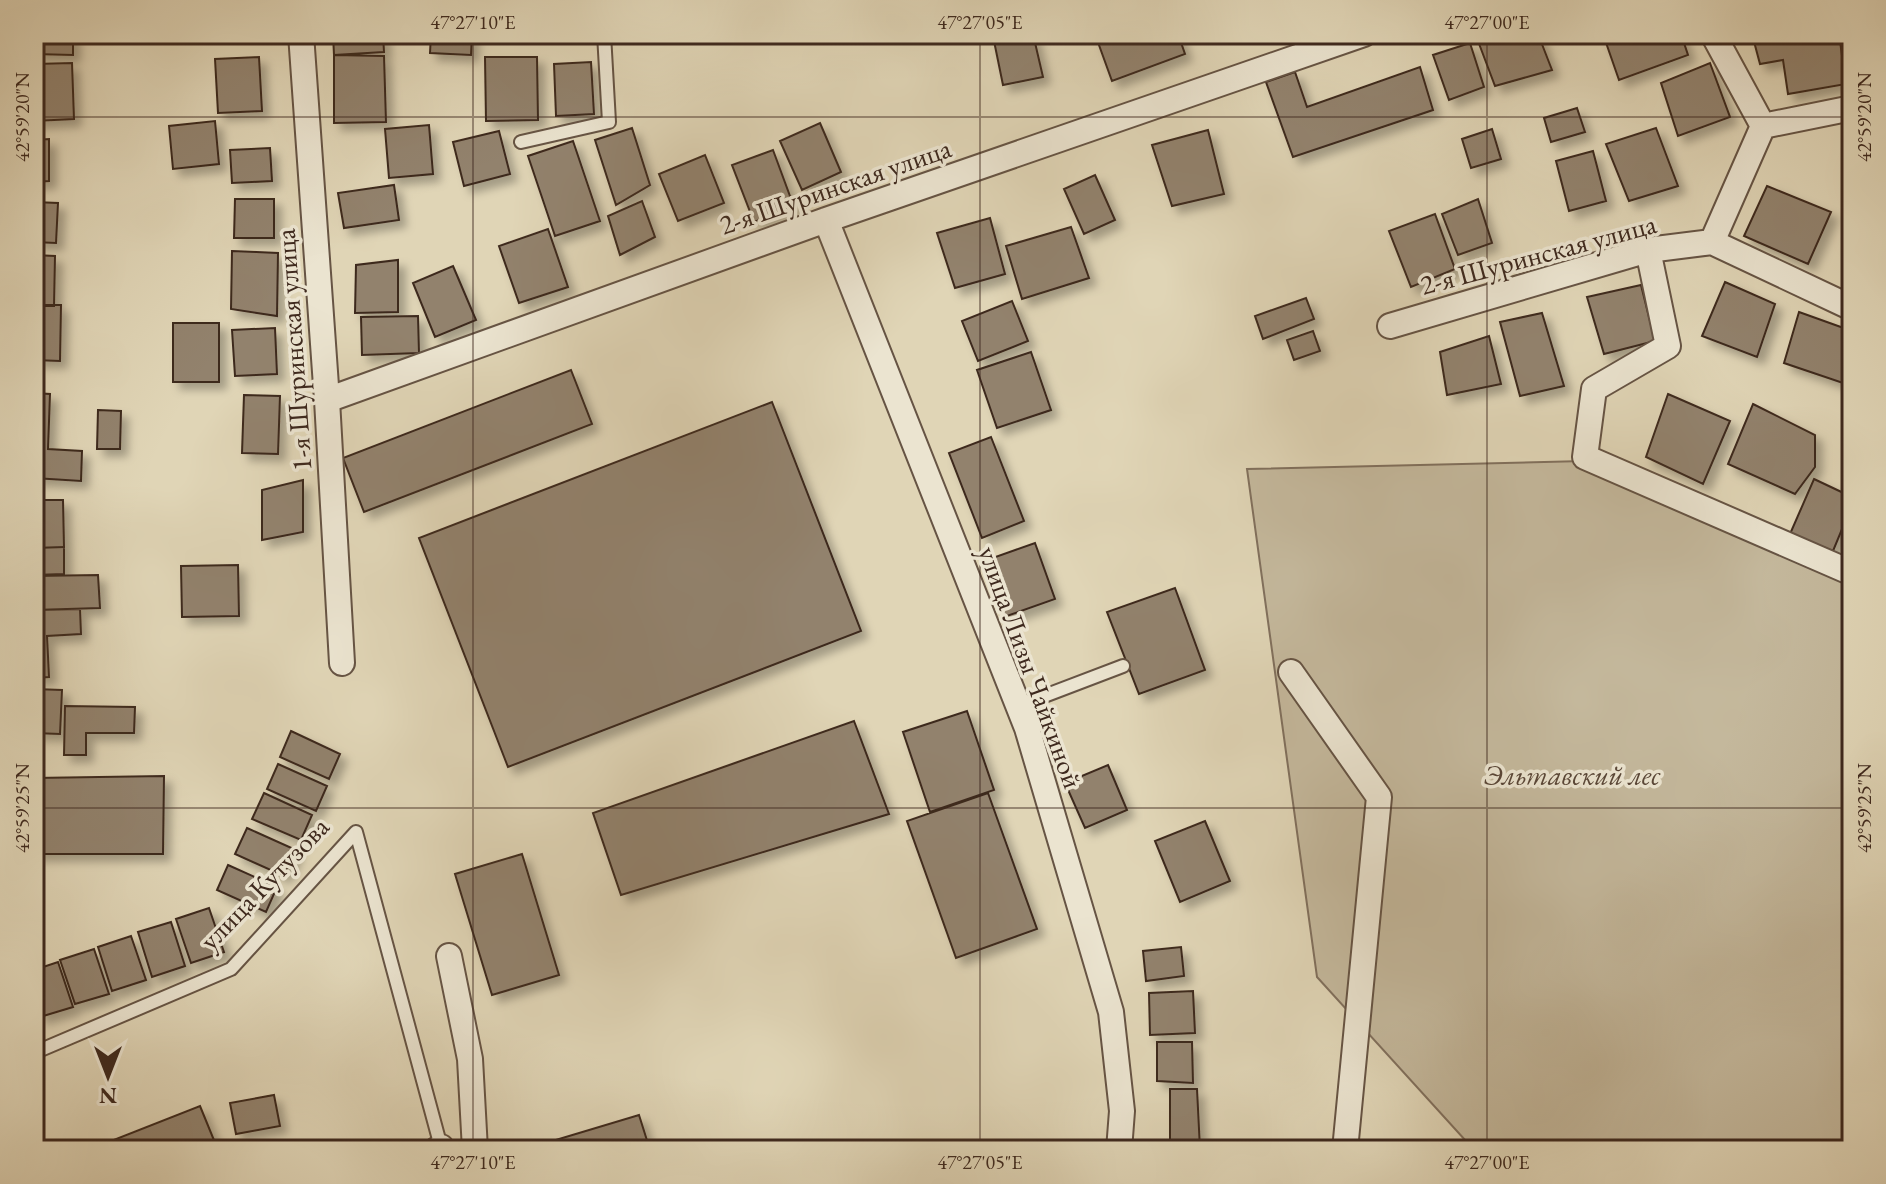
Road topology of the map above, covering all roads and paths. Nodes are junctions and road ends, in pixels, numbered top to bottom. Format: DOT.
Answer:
graph roads {
  1 [pos="301,34"];
  2 [pos="604,34"];
  3 [pos="1364,34"];
  4 [pos="1713,34"];
  5 [pos="1852,108"];
  6 [pos="1763,126"];
  7 [pos="521,142"];
  8 [pos="826,220"];
  9 [pos="1712,242"];
  10 [pos="1648,250"];
  11 [pos="1852,308"];
  12 [pos="1390,326"];
  13 [pos="327,400"];
  14 [pos="1852,573"];
  15 [pos="342,663"];
  16 [pos="1123,666"];
  17 [pos="1291,672"];
  18 [pos="1018,706"];
  19 [pos="449,956"];
  20 [pos="43,1049"];
  21 [pos="438,1149"];
  22 [pos="475,1150"];
  23 [pos="1119,1150"];
  24 [pos="1345,1150"];
  1 -- 13 [label="street, 1-я Шуринская улица"];
  2 -- 7 [label="lane"];
  3 -- 8 [label="street, 2-я Шуринская улица"];
  4 -- 6 [label="street"];
  5 -- 6 [label="street"];
  6 -- 9 [label="street"];
  8 -- 13 [label="street, 2-я Шуринская улица"];
  8 -- 18 [label="street, улица Лизы Чайкиной"];
  9 -- 10 [label="street, 2-я Шуринская улица"];
  9 -- 11 [label="street"];
  10 -- 12 [label="street, 2-я Шуринская улица"];
  10 -- 14 [label="street"];
  13 -- 15 [label="street, 1-я Шуринская улица"];
  16 -- 18 [label="lane"];
  17 -- 24 [label="street"];
  18 -- 23 [label="street, улица Лизы Чайкиной"];
  19 -- 22 [label="street"];
  20 -- 21 [label="lane, улица Кутузова"];
}
